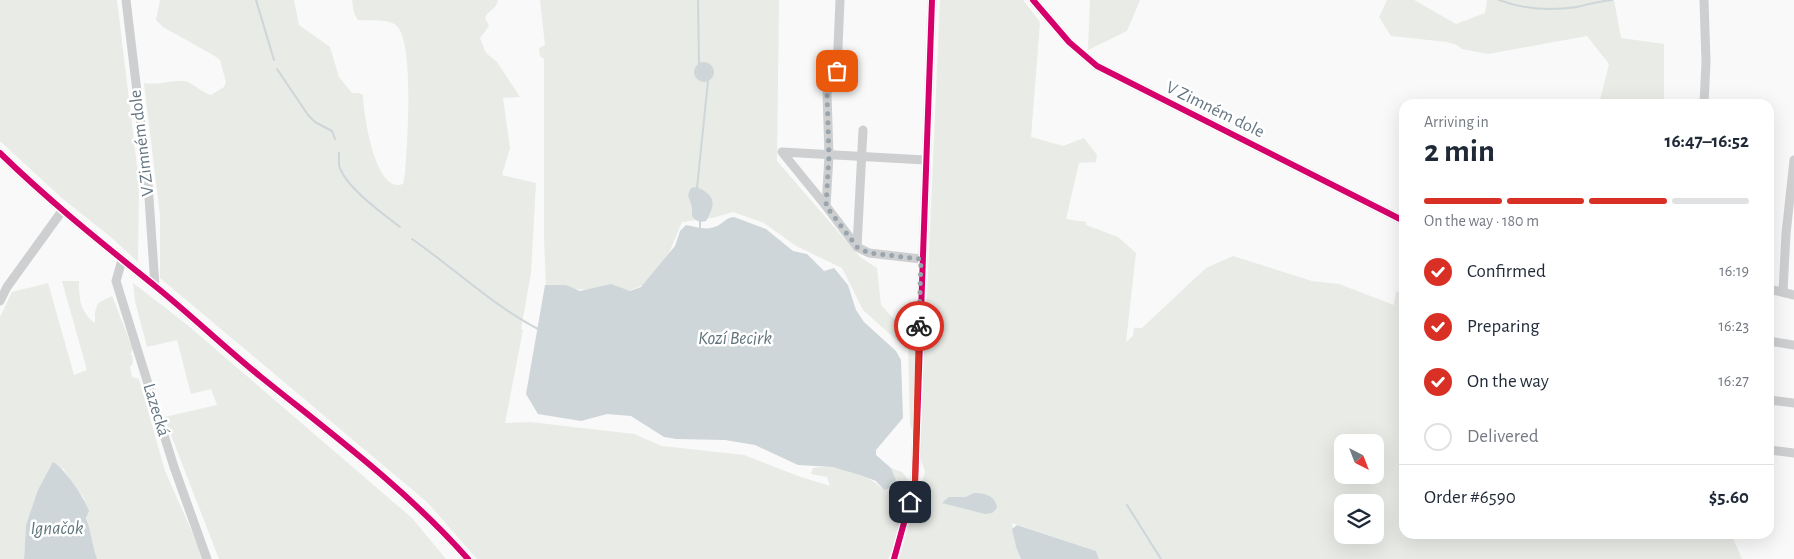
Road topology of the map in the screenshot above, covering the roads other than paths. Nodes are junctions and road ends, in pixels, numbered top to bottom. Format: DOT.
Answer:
graph roads {
  1 [pos="126,0"];
  2 [pos="840,0"];
  3 [pos="932,0"];
  4 [pos="1032,0"];
  5 [pos="1704,0"];
  6 [pos="1704,99"];
  7 [pos="863,130"];
  8 [pos="0,153"];
  9 [pos="829,156"];
  10 [pos="861,157"];
  11 [pos="925,160"];
  12 [pos="1794,160"];
  13 [pos="826,206"];
  14 [pos="62,211"];
  15 [pos="1399,218"];
  16 [pos="857,247"];
  17 [pos="921,259"];
  18 [pos="122,260"];
  19 [pos="155,286"];
  20 [pos="1774,290"];
  21 [pos="1783,292"];
  22 [pos="1794,295"];
  23 [pos="0,301"];
  24 [pos="1774,342"];
  25 [pos="1794,345"];
  26 [pos="1774,401"];
  27 [pos="1794,403"];
  28 [pos="1774,451"];
  29 [pos="1794,453"];
  30 [pos="207,559"];
  31 [pos="468,559"];
  32 [pos="894,559"];
  1 -- 19 [label="street, V Zimném dole"];
  2 -- 9 [label="street"];
  3 -- 11 [label="street"];
  4 -- 15 [label="street, V Zimném dole"];
  5 -- 6 [label="street"];
  7 -- 10 [label="street"];
  8 -- 14 [label="street"];
  9 -- 10 [label="street"];
  9 -- 13 [label="street"];
  9 -- 13 [label="street"];
  10 -- 11 [label="street"];
  10 -- 16 [label="street"];
  11 -- 17 [label="street"];
  12 -- 21 [label="street"];
  13 -- 16 [label="street"];
  14 -- 18 [label="street"];
  14 -- 23 [label="street"];
  16 -- 17 [label="street"];
  17 -- 32 [label="street"];
  18 -- 19 [label="street"];
  18 -- 30 [label="street, Lazecká"];
  19 -- 31 [label="street"];
  20 -- 21 [label="street"];
  21 -- 22 [label="street"];
  24 -- 25 [label="street"];
  26 -- 27 [label="street"];
  28 -- 29 [label="street"];
}
